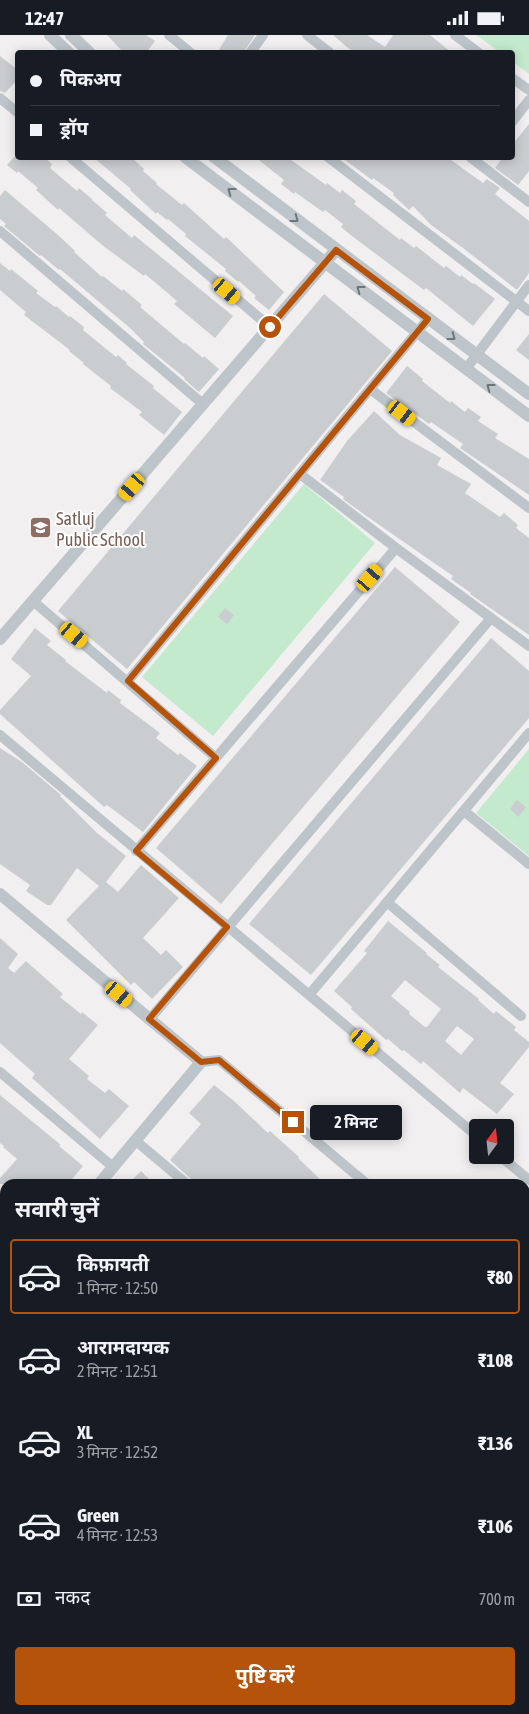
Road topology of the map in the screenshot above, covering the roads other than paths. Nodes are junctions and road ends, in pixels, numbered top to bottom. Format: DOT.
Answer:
graph roads {
  1 [pos="50,35"];
  2 [pos="71,35"];
  3 [pos="169,35"];
  4 [pos="264,35"];
  5 [pos="307,35"];
  6 [pos="455,35"];
  7 [pos="66,50"];
  8 [pos="87,50"];
  9 [pos="187,50"];
  10 [pos="252,50"];
  11 [pos="326,50"];
  12 [pos="475,50"];
  13 [pos="515,80"];
  14 [pos="529,90"];
  15 [pos="0,98"];
  16 [pos="529,100"];
  17 [pos="15,110"];
  18 [pos="515,117"];
  19 [pos="74,160"];
  20 [pos="190,160"];
  21 [pos="218,160"];
  22 [pos="332,160"];
  23 [pos="482,161"];
  24 [pos="529,201"];
  25 [pos="0,231"];
  26 [pos="336,250"];
  27 [pos="325,263"];
  28 [pos="529,285"];
  29 [pos="516,302"];
  30 [pos="529,311"];
  31 [pos="428,319"];
  32 [pos="270,327"];
  33 [pos="417,332"];
  34 [pos="476,355"];
  35 [pos="466,369"];
  36 [pos="370,389"];
  37 [pos="529,395"];
  38 [pos="203,404"];
  39 [pos="529,416"];
  40 [pos="300,474"];
  41 [pos="529,508"];
  42 [pos="396,548"];
  43 [pos="33,601"];
  44 [pos="491,618"];
  45 [pos="0,639"];
  46 [pos="529,646"];
  47 [pos="128,681"];
  48 [pos="529,733"];
  49 [pos="0,735"];
  50 [pos="216,758"];
  51 [pos="464,811"];
  52 [pos="136,851"];
  53 [pos="529,864"];
  54 [pos="0,894"];
  55 [pos="388,903"];
  56 [pos="227,927"];
  57 [pos="309,995"];
  58 [pos="521,1015"];
  59 [pos="149,1019"];
  60 [pos="201,1062"];
  61 [pos="0,1072"];
  62 [pos="469,1129"];
  63 [pos="136,1141"];
  64 [pos="510,1164"];
  65 [pos="113,1167"];
  66 [pos="104,1179"];
  67 [pos="181,1179"];
  68 [pos="361,1179"];
  69 [pos="528,1179"];
  1 -- 7 [label="street"];
  2 -- 8 [label="street"];
  3 -- 9 [label="street"];
  4 -- 10 [label="street"];
  5 -- 11 [label="street"];
  6 -- 12 [label="street"];
  13 -- 14 [label="street"];
  15 -- 17 [label="street"];
  16 -- 18 [label="street"];
  19 -- 32 [label="street"];
  27 -- 20 [label="street, one-way"];
  21 -- 26 [label="street, one-way"];
  22 -- 29 [label="street"];
  23 -- 24 [label="street"];
  25 -- 38 [label="street"];
  26 -- 27 [label="street"];
  26 -- 31 [label="street"];
  27 -- 32 [label="street"];
  33 -- 27 [label="street, one-way"];
  28 -- 29 [label="street"];
  29 -- 30 [label="street"];
  29 -- 34 [label="street"];
  31 -- 33 [label="street"];
  31 -- 34 [label="street, one-way"];
  32 -- 38 [label="street"];
  33 -- 35 [label="street"];
  33 -- 36 [label="street"];
  34 -- 35 [label="street"];
  34 -- 37 [label="street"];
  39 -- 35 [label="street, one-way"];
  36 -- 40 [label="street"];
  36 -- 41 [label="street"];
  38 -- 43 [label="street"];
  40 -- 42 [label="street"];
  40 -- 47 [label="street"];
  42 -- 44 [label="street"];
  42 -- 50 [label="street"];
  43 -- 45 [label="street"];
  43 -- 47 [label="street"];
  44 -- 46 [label="street"];
  44 -- 56 [label="street"];
  47 -- 50 [label="street"];
  48 -- 51 [label="street"];
  49 -- 52 [label="street"];
  50 -- 52 [label="street"];
  51 -- 53 [label="street"];
  51 -- 55 [label="street"];
  52 -- 56 [label="street"];
  54 -- 59 [label="street"];
  55 -- 57 [label="street"];
  55 -- 58 [label="street"];
  56 -- 57 [label="street"];
  56 -- 59 [label="street"];
  57 -- 62 [label="street"];
  59 -- 60 [label="street"];
  60 -- 63 [label="street"];
  60 -- 68 [label="street"];
  61 -- 65 [label="street"];
  63 -- 65 [label="street"];
  63 -- 67 [label="street"];
  64 -- 69 [label="street"];
  65 -- 66 [label="street"];
}
